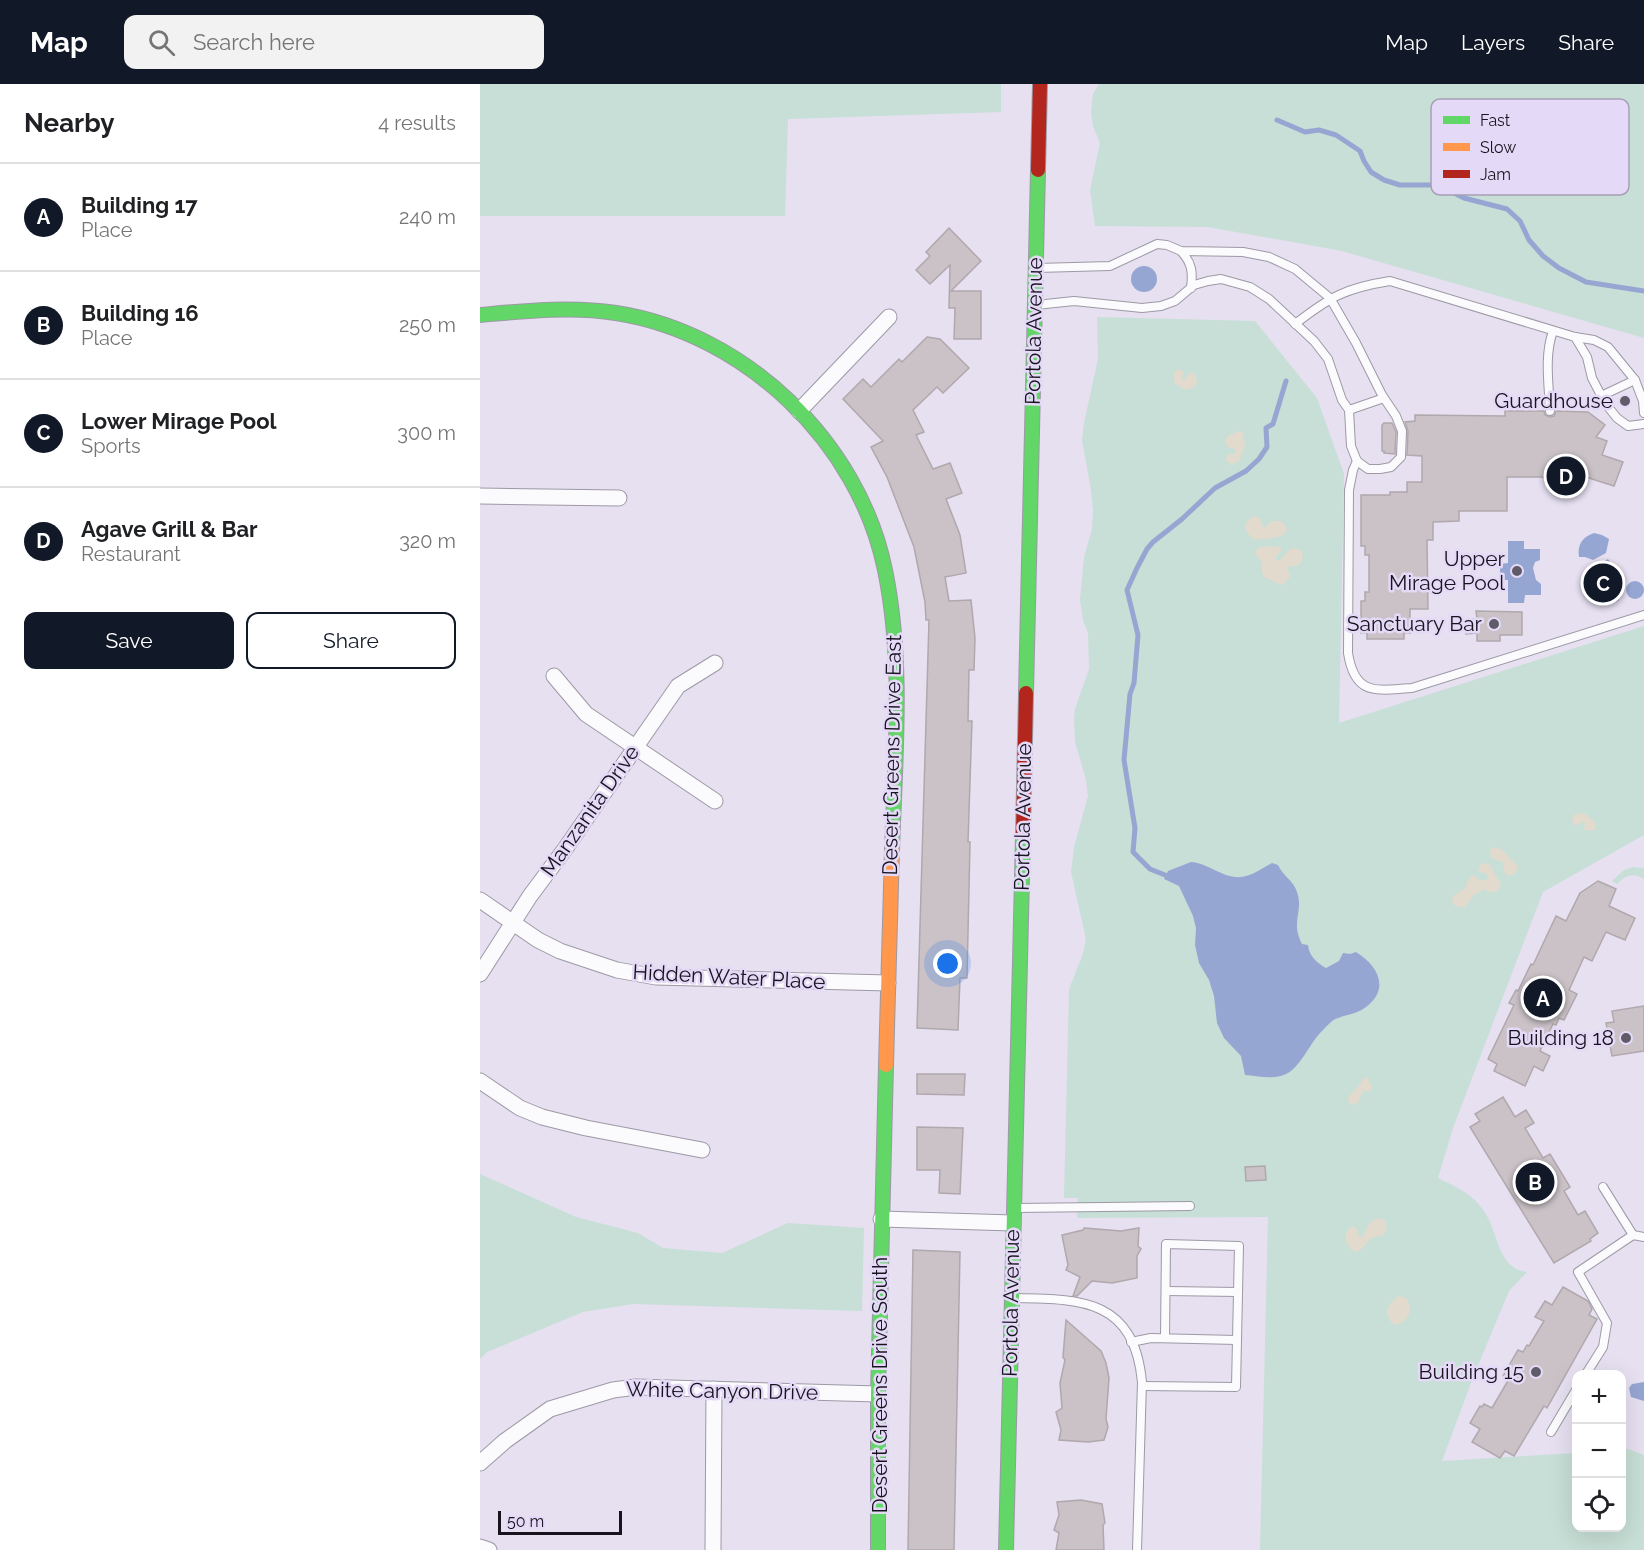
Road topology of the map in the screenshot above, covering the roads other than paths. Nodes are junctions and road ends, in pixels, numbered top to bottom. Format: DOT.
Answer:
graph roads {
  1 [pos="1040,84"];
  2 [pos="1181,251"];
  3 [pos="1036,268"];
  4 [pos="1191,288"];
  5 [pos="1330,298"];
  6 [pos="1035,305"];
  7 [pos="480,315"];
  8 [pos="889,317"];
  9 [pos="1295,324"];
  10 [pos="1553,330"];
  11 [pos="1575,337"];
  12 [pos="1635,380"];
  13 [pos="1601,396"];
  14 [pos="1384,398"];
  15 [pos="1349,410"];
  16 [pos="799,411"];
  17 [pos="1550,411"];
  18 [pos="1644,413"];
  19 [pos="1644,424"];
  20 [pos="1357,461"];
  21 [pos="480,496"];
  22 [pos="619,498"];
  23 [pos="1644,615"];
  24 [pos="715,663"];
  25 [pos="554,676"];
  26 [pos="635,747"];
  27 [pos="715,801"];
  28 [pos="480,900"];
  29 [pos="514,922"];
  30 [pos="480,974"];
  31 [pos="888,983"];
  32 [pos="480,1081"];
  33 [pos="702,1150"];
  34 [pos="1603,1187"];
  35 [pos="1190,1206"];
  36 [pos="1013,1216"];
  37 [pos="881,1219"];
  38 [pos="1633,1235"];
  39 [pos="1644,1237"];
  40 [pos="1166,1292"];
  41 [pos="1238,1292"];
  42 [pos="1011,1298"];
  43 [pos="1165,1338"];
  44 [pos="1237,1340"];
  45 [pos="1131,1342"];
  46 [pos="1589,1370"];
  47 [pos="1142,1386"];
  48 [pos="714,1389"];
  49 [pos="878,1394"];
  50 [pos="1572,1397"];
  51 [pos="1551,1432"];
  52 [pos="480,1463"];
  53 [pos="480,1547"];
  54 [pos="489,1550"];
  55 [pos="713,1550"];
  56 [pos="878,1550"];
  57 [pos="1006,1550"];
  58 [pos="1137,1550"];
  1 -- 3 [label="street, Portola Avenue"];
  2 -- 3 [label="lane"];
  2 -- 4 [label="lane"];
  2 -- 5 [label="lane"];
  3 -- 6 [label="street, Portola Avenue"];
  4 -- 6 [label="lane"];
  4 -- 9 [label="lane"];
  5 -- 9 [label="lane"];
  5 -- 10 [label="lane"];
  5 -- 14 [label="lane"];
  6 -- 36 [label="street, Portola Avenue"];
  7 -- 16 [label="street, Desert Greens Drive East"];
  8 -- 16 [label="street"];
  9 -- 15 [label="lane"];
  10 -- 11 [label="lane"];
  10 -- 17 [label="lane"];
  11 -- 12 [label="lane"];
  11 -- 13 [label="lane"];
  12 -- 13 [label="lane"];
  12 -- 18 [label="lane"];
  13 -- 19 [label="lane"];
  14 -- 15 [label="lane"];
  14 -- 20 [label="lane"];
  15 -- 20 [label="lane"];
  16 -- 31 [label="street, Desert Greens Drive East"];
  20 -- 23 [label="lane"];
  21 -- 22 [label="street"];
  24 -- 26 [label="street, Manzanita Drive"];
  25 -- 26 [label="street"];
  26 -- 27 [label="street"];
  26 -- 29 [label="street, Manzanita Drive"];
  28 -- 29 [label="street, Hidden Water Place"];
  29 -- 30 [label="street, Manzanita Drive"];
  29 -- 31 [label="street, Hidden Water Place"];
  31 -- 37 [label="street, Desert Greens Drive East"];
  32 -- 33 [label="street"];
  34 -- 38 [label="lane"];
  35 -- 36 [label="lane"];
  36 -- 37 [label="street"];
  36 -- 42 [label="street, Portola Avenue"];
  37 -- 49 [label="street, Desert Greens Drive South"];
  38 -- 39 [label="lane"];
  38 -- 46 [label="lane"];
  40 -- 41 [label="lane"];
  40 -- 41 [label="lane"];
  40 -- 43 [label="lane"];
  41 -- 44 [label="lane"];
  42 -- 45 [label="lane"];
  42 -- 57 [label="street, Portola Avenue"];
  43 -- 44 [label="lane"];
  43 -- 45 [label="lane"];
  44 -- 47 [label="lane"];
  45 -- 47 [label="lane"];
  47 -- 58 [label="lane"];
  48 -- 49 [label="street, White Canyon Drive"];
  48 -- 52 [label="street, White Canyon Drive"];
  48 -- 55 [label="street"];
  49 -- 56 [label="street, Desert Greens Drive South"];
  50 -- 51 [label="lane"];
  53 -- 54 [label="street"];
}
